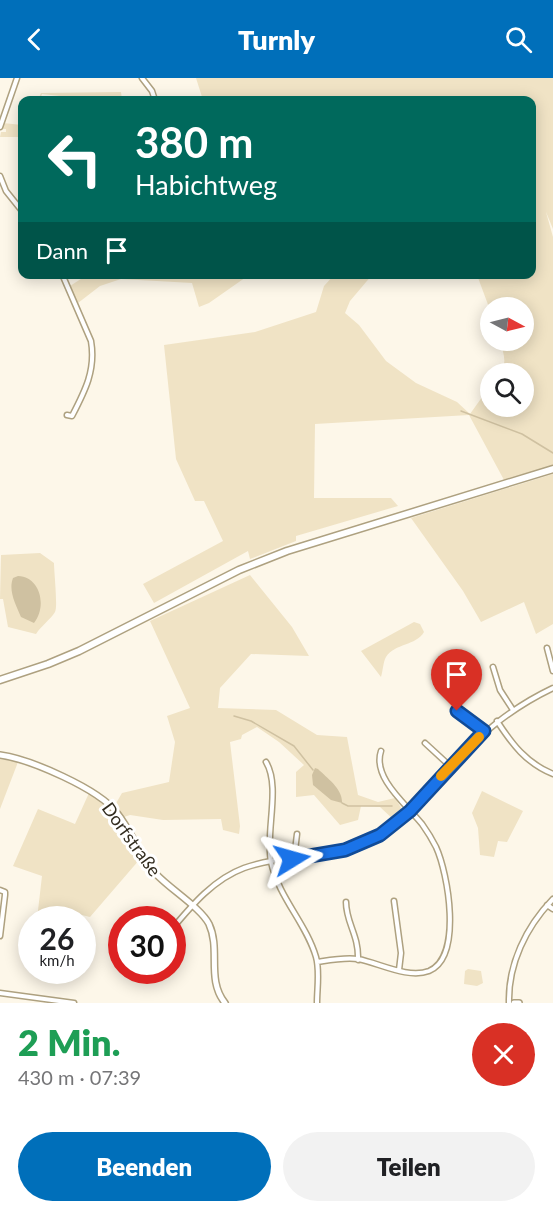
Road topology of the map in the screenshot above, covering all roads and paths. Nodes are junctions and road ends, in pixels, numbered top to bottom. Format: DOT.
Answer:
graph roads {
  1 [pos="17,78"];
  2 [pos="142,78"];
  3 [pos="154,96"];
  4 [pos="0,127"];
  5 [pos="0,176"];
  6 [pos="18,206"];
  7 [pos="64,279"];
  8 [pos="67,416"];
  9 [pos="553,469"];
  10 [pos="547,648"];
  11 [pos="493,668"];
  12 [pos="553,671"];
  13 [pos="0,680"];
  14 [pos="553,688"];
  15 [pos="513,710"];
  16 [pos="457,711"];
  17 [pos="497,721"];
  18 [pos="484,731"];
  19 [pos="424,743"];
  20 [pos="381,751"];
  21 [pos="0,755"];
  22 [pos="266,762"];
  23 [pos="450,766"];
  24 [pos="553,774"];
  25 [pos="410,811"];
  26 [pos="297,834"];
  27 [pos="294,859"];
  28 [pos="271,862"];
  29 [pos="0,890"];
  30 [pos="553,899"];
  31 [pos="394,901"];
  32 [pos="346,902"];
  33 [pos="547,905"];
  34 [pos="192,906"];
  35 [pos="553,909"];
  36 [pos="186,913"];
  37 [pos="0,936"];
  38 [pos="358,960"];
  39 [pos="317,962"];
  40 [pos="399,970"];
  41 [pos="0,993"];
  42 [pos="74,1003"];
  43 [pos="225,1003"];
  44 [pos="317,1003"];
  45 [pos="509,1003"];
  1 -- 4 [label="street"];
  2 -- 3 [label="street"];
  5 -- 6 [label="street"];
  7 -- 8 [label="street"];
  9 -- 13 [label="main road"];
  10 -- 12 [label="street"];
  11 -- 15 [label="street"];
  14 -- 15 [label="street"];
  15 -- 17 [label="street"];
  16 -- 18 [label="street"];
  17 -- 18 [label="street"];
  17 -- 24 [label="street"];
  18 -- 23 [label="street"];
  19 -- 23 [label="street"];
  20 -- 25 [label="street"];
  21 -- 34 [label="street, Dorfstraße"];
  22 -- 28 [label="street"];
  23 -- 25 [label="street"];
  25 -- 27 [label="street"];
  25 -- 40 [label="street"];
  26 -- 27 [label="street"];
  27 -- 28 [label="street"];
  28 -- 34 [label="street"];
  28 -- 39 [label="street"];
  29 -- 37 [label="street"];
  30 -- 33 [label="street"];
  31 -- 40 [label="street"];
  32 -- 38 [label="street"];
  33 -- 35 [label="street"];
  33 -- 45 [label="street"];
  34 -- 36 [label="street"];
  34 -- 43 [label="street, Dorfstraße"];
  38 -- 39 [label="street"];
  38 -- 40 [label="street"];
  39 -- 44 [label="street"];
  41 -- 42 [label="street"];
}
